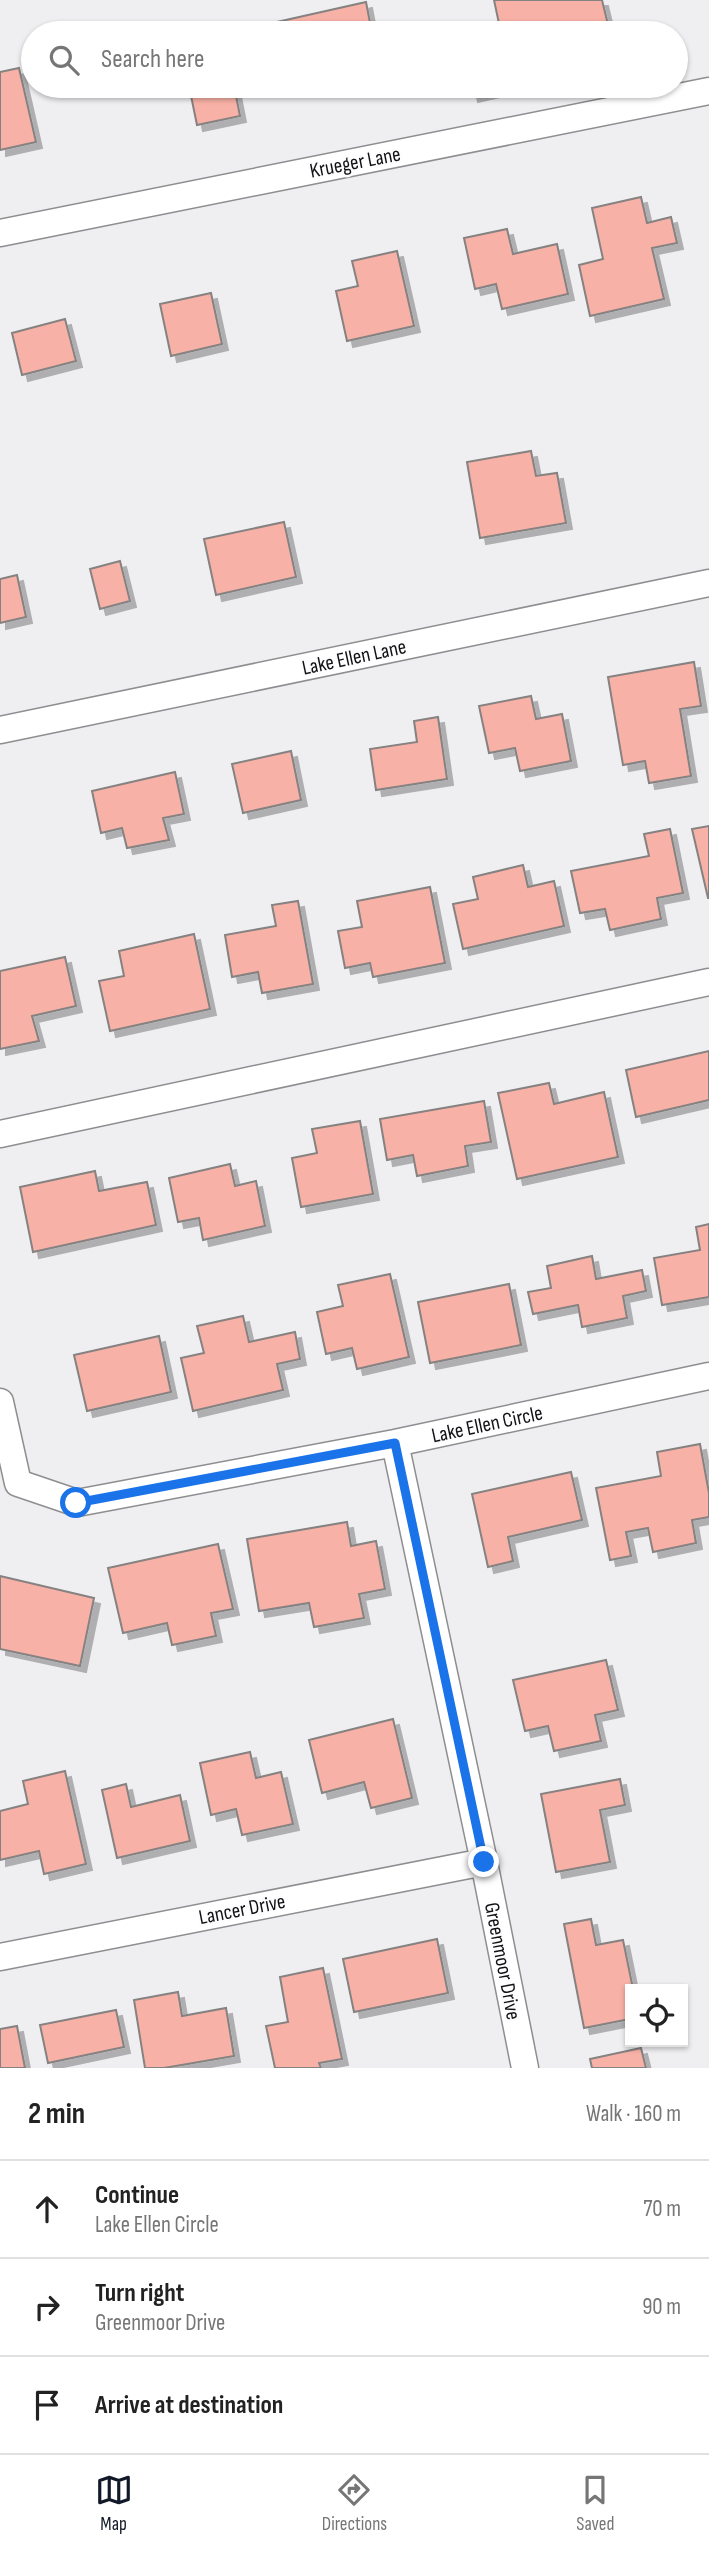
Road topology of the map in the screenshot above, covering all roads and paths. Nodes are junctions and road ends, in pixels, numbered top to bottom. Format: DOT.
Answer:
graph roads {
  1 [pos="709,91"];
  2 [pos="688,95"];
  3 [pos="674,98"];
  4 [pos="0,233"];
  5 [pos="709,583"];
  6 [pos="0,730"];
  7 [pos="709,982"];
  8 [pos="0,1134"];
  9 [pos="709,1376"];
  10 [pos="0,1402"];
  11 [pos="395,1443"];
  12 [pos="484,1862"];
  13 [pos="0,1957"];
  14 [pos="525,2068"];
  1 -- 2 [label="street, Krueger Lane"];
  3 -- 4 [label="street, Krueger Lane"];
  5 -- 6 [label="street, Lake Ellen Lane"];
  7 -- 8 [label="street"];
  9 -- 11 [label="street, Lake Ellen Circle"];
  10 -- 11 [label="street, Lake Ellen Circle"];
  11 -- 12 [label="street, Greenmoor Drive"];
  12 -- 13 [label="street, Lancer Drive"];
  12 -- 14 [label="street, Greenmoor Drive"];
}
